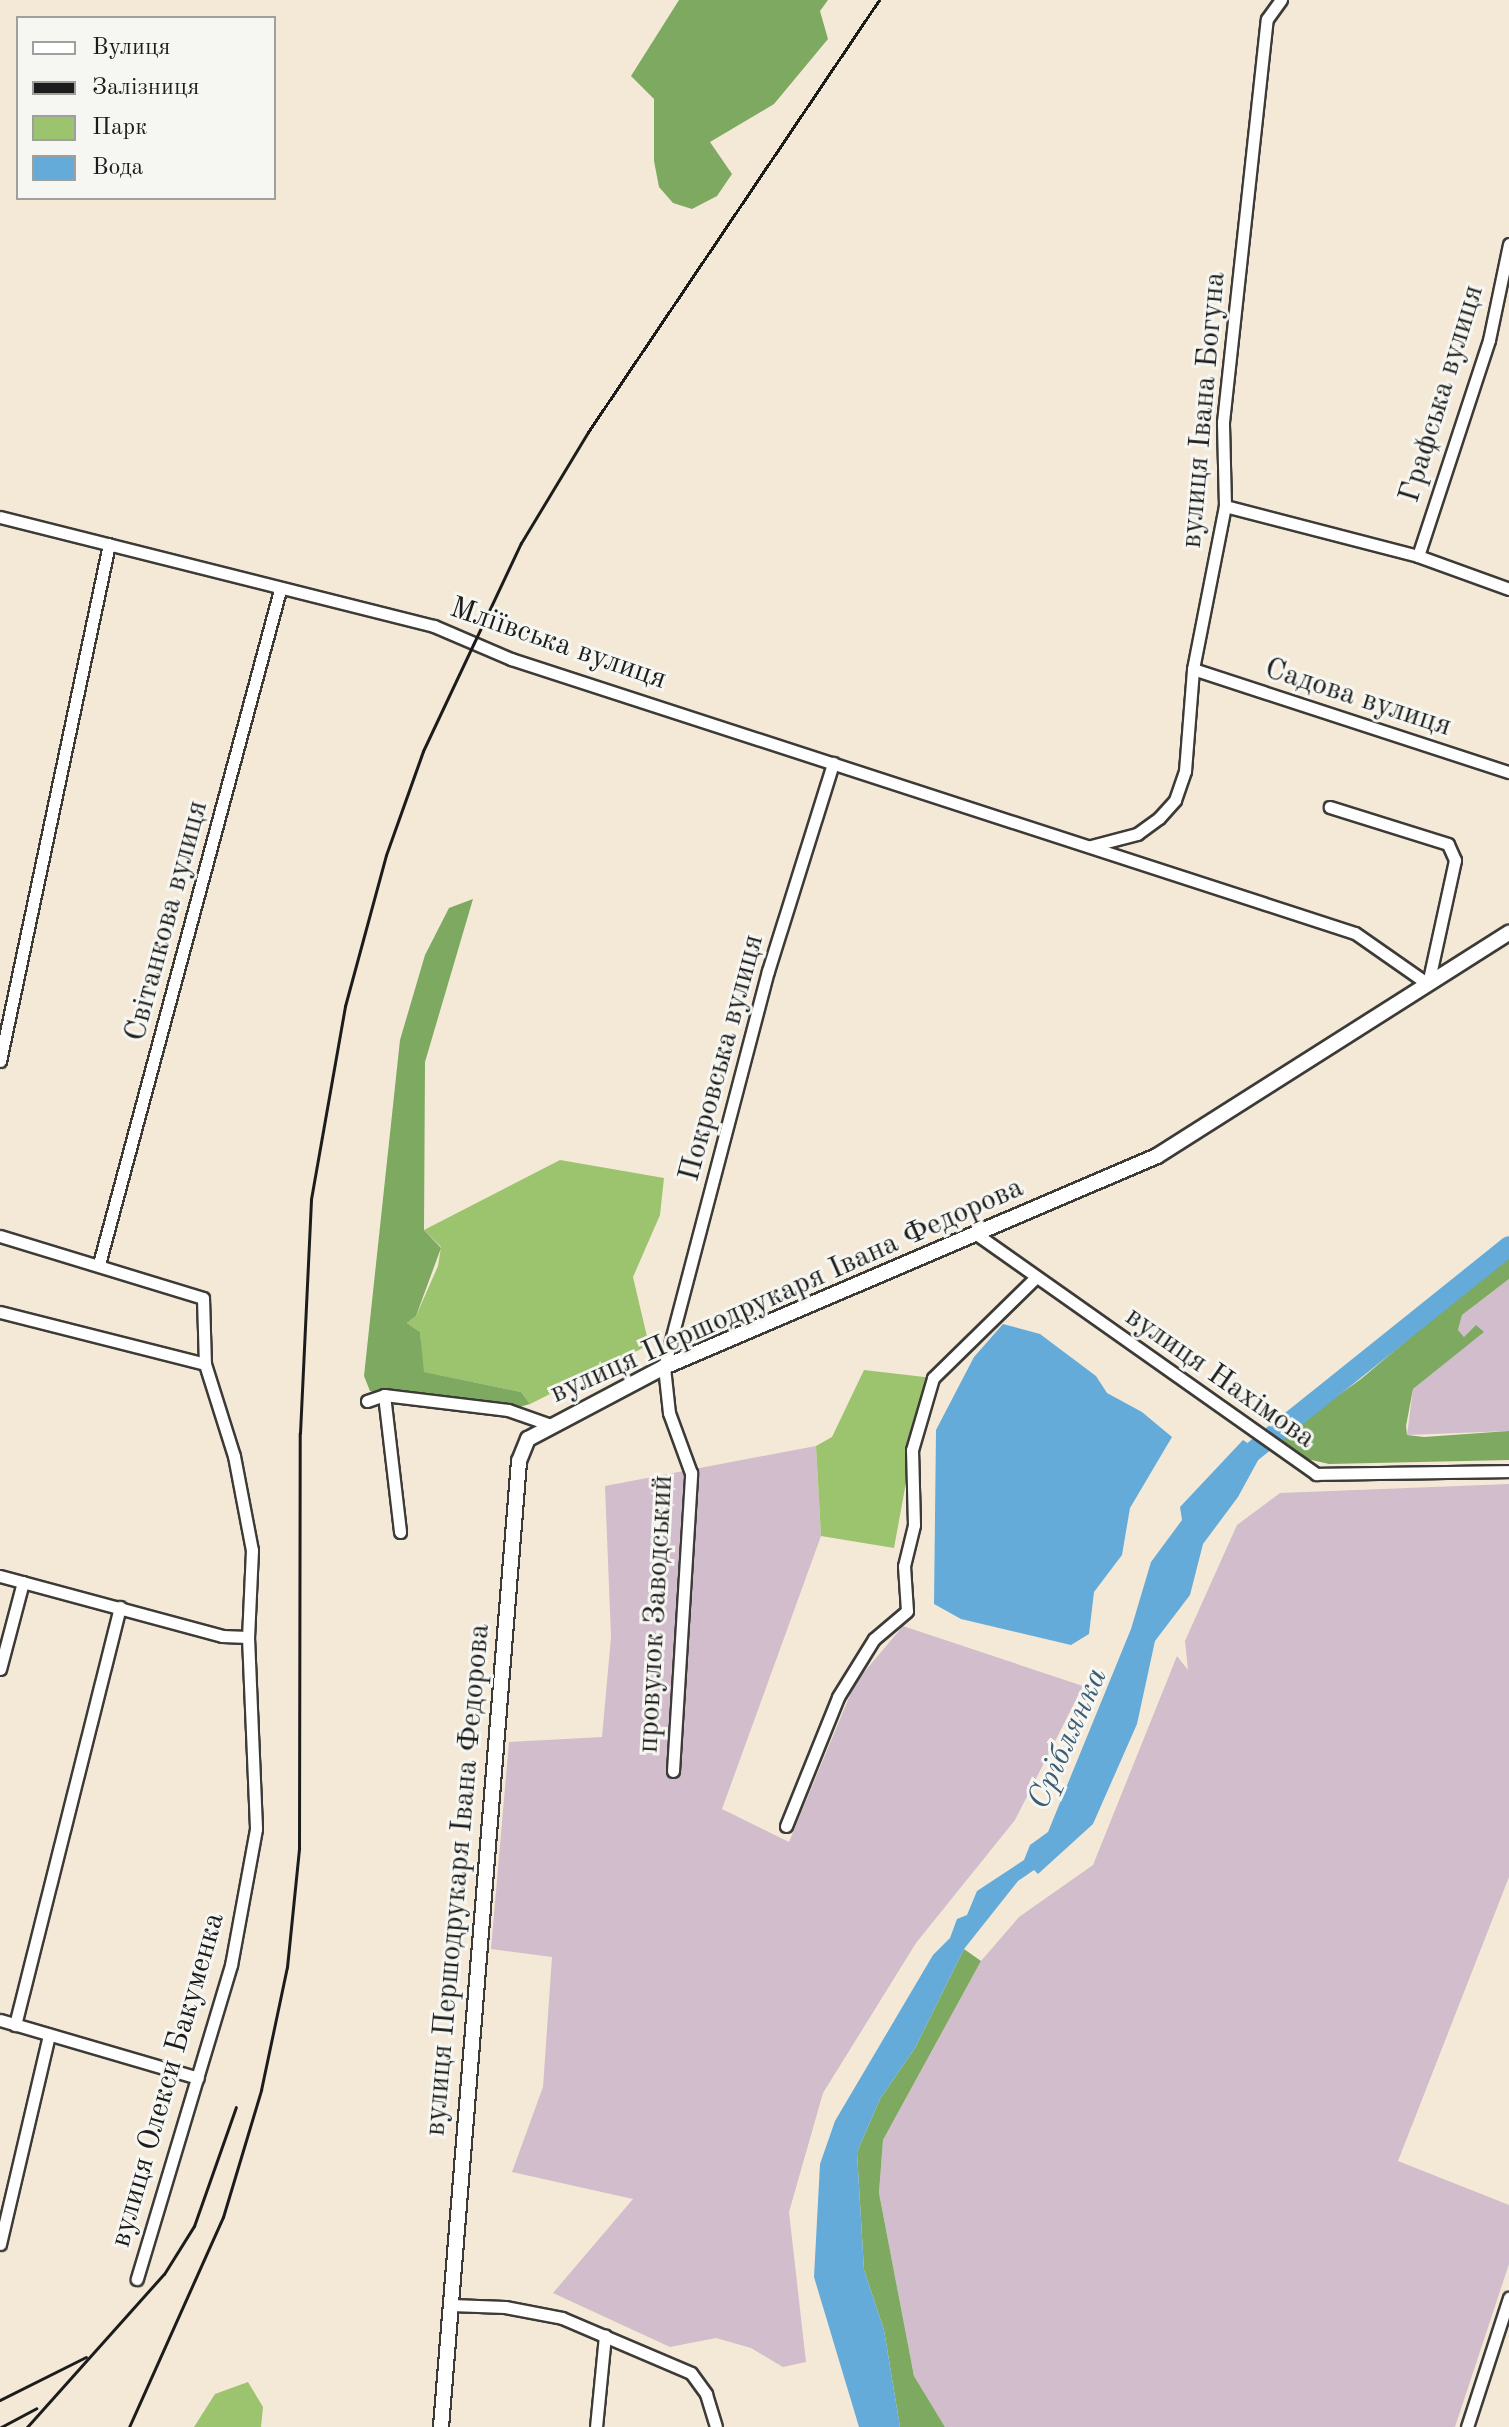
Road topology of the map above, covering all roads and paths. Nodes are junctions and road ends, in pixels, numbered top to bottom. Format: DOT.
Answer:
graph roads {
  1 [pos="1281,0"];
  2 [pos="1509,244"];
  3 [pos="1225,506"];
  4 [pos="0,517"];
  5 [pos="109,544"];
  6 [pos="1418,556"];
  7 [pos="1509,589"];
  8 [pos="280,590"];
  9 [pos="1193,669"];
  10 [pos="833,763"];
  11 [pos="1509,772"];
  12 [pos="1330,807"];
  13 [pos="1091,847"];
  14 [pos="1509,933"];
  15 [pos="1428,984"];
  16 [pos="0,1061"];
  17 [pos="0,1236"];
  18 [pos="979,1236"];
  19 [pos="99,1264"];
  20 [pos="1036,1277"];
  21 [pos="0,1312"];
  22 [pos="205,1364"];
  23 [pos="664,1367"];
  24 [pos="384,1395"];
  25 [pos="367,1401"];
  26 [pos="548,1424"];
  27 [pos="1509,1471"];
  28 [pos="400,1532"];
  29 [pos="0,1576"];
  30 [pos="23,1582"];
  31 [pos="120,1607"];
  32 [pos="248,1637"];
  33 [pos="0,1669"];
  34 [pos="673,1771"];
  35 [pos="786,1826"];
  36 [pos="0,2020"];
  37 [pos="15,2025"];
  38 [pos="49,2035"];
  39 [pos="198,2078"];
  40 [pos="0,2244"];
  41 [pos="137,2279"];
  42 [pos="1509,2298"];
  43 [pos="451,2305"];
  44 [pos="605,2335"];
  45 [pos="441,2427"];
  46 [pos="596,2427"];
  47 [pos="716,2427"];
  48 [pos="1467,2427"];
  1 -- 3 [label="street, вулиця Івана Богуна"];
  2 -- 6 [label="street, Графська вулиця"];
  3 -- 6 [label="street"];
  3 -- 9 [label="street, вулиця Івана Богуна"];
  4 -- 5 [label="street, Мліївська вулиця"];
  5 -- 8 [label="street, Мліївська вулиця"];
  5 -- 16 [label="street"];
  6 -- 7 [label="street"];
  8 -- 10 [label="street, Мліївська вулиця"];
  8 -- 19 [label="street, Світанкова вулиця"];
  9 -- 11 [label="street, Садова вулиця"];
  9 -- 13 [label="street, вулиця Івана Богуна"];
  10 -- 13 [label="street, Мліївська вулиця"];
  10 -- 23 [label="street, Покровська вулиця"];
  12 -- 15 [label="street"];
  13 -- 15 [label="street"];
  14 -- 15 [label="street, вулиця Першодрукаря Івана Федорова"];
  15 -- 18 [label="street, вулиця Першодрукаря Івана Федорова"];
  17 -- 19 [label="street, вулиця Олекси Бакуменка"];
  18 -- 20 [label="street, вулиця Нахімова"];
  18 -- 23 [label="street, вулиця Першодрукаря Івана Федорова"];
  19 -- 22 [label="street, вулиця Олекси Бакуменка"];
  20 -- 27 [label="street, вулиця Нахімова"];
  20 -- 35 [label="street"];
  21 -- 22 [label="street"];
  22 -- 32 [label="street, вулиця Олекси Бакуменка"];
  23 -- 26 [label="street, вулиця Першодрукаря Івана Федорова"];
  23 -- 34 [label="street, провулок Заводський"];
  24 -- 25 [label="street"];
  24 -- 26 [label="street"];
  24 -- 28 [label="street"];
  26 -- 43 [label="street, вулиця Першодрукаря Івана Федорова"];
  29 -- 30 [label="street"];
  30 -- 31 [label="street"];
  30 -- 33 [label="street"];
  31 -- 32 [label="street"];
  31 -- 37 [label="street"];
  32 -- 39 [label="street, вулиця Олекси Бакуменка"];
  36 -- 37 [label="street"];
  37 -- 38 [label="street"];
  38 -- 39 [label="street"];
  38 -- 40 [label="street"];
  39 -- 41 [label="street, вулиця Олекси Бакуменка"];
  42 -- 48 [label="street"];
  43 -- 44 [label="street"];
  43 -- 45 [label="street, вулиця Першодрукаря Івана Федорова"];
  44 -- 46 [label="street"];
  44 -- 47 [label="street"];
}
